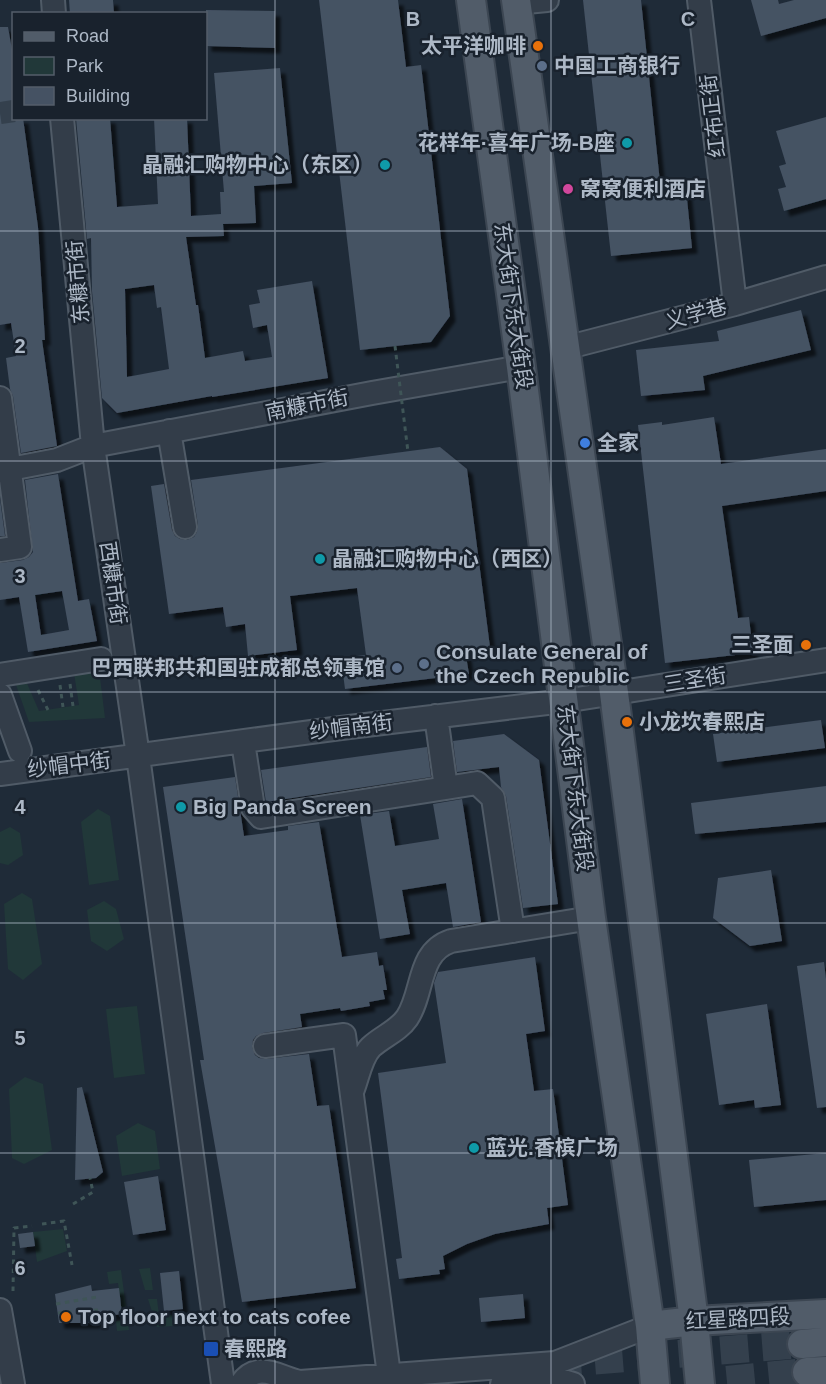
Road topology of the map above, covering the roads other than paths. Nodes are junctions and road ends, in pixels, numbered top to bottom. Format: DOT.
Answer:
graph roads {
  1 [pos="471,0"];
  2 [pos="547,0"];
  3 [pos="699,0"];
  4 [pos="516,2"];
  5 [pos="62,120"];
  6 [pos="826,277"];
  7 [pos="735,304"];
  8 [pos="565,348"];
  9 [pos="521,367"];
  10 [pos="0,398"];
  11 [pos="169,431"];
  12 [pos="93,446"];
  13 [pos="5,470"];
  14 [pos="185,528"];
  15 [pos="0,550"];
  16 [pos="101,659"];
  17 [pos="826,660"];
  18 [pos="0,675"];
  19 [pos="614,693"];
  20 [pos="0,695"];
  21 [pos="564,701"];
  22 [pos="436,716"];
  23 [pos="243,742"];
  24 [pos="20,751"];
  25 [pos="138,756"];
  26 [pos="0,774"];
  27 [pos="446,788"];
  28 [pos="591,918"];
  29 [pos="513,931"];
  30 [pos="265,1046"];
  31 [pos="352,1094"];
  32 [pos="0,1310"];
  33 [pos="826,1314"];
  34 [pos="694,1321"];
  35 [pos="650,1326"];
  36 [pos="389,1375"];
  37 [pos="13,1384"];
  38 [pos="223,1384"];
  39 [pos="241,1384"];
  40 [pos="502,1384"];
  41 [pos="573,1384"];
  42 [pos="655,1384"];
  43 [pos="700,1384"];
  1 -- 9 [label="main road, 东大街下东大街段"];
  2 -- 4 [label="street"];
  3 -- 7 [label="street, 红布正街"];
  4 -- 8 [label="main road"];
  5 -- 12 [label="street, 东糠市街"];
  6 -- 7 [label="street, 义学巷"];
  7 -- 8 [label="street, 义学巷"];
  8 -- 19 [label="main road"];
  9 -- 11 [label="street, 南糠市街"];
  9 -- 21 [label="main road, 东大街下东大街段"];
  10 -- 13 [label="street"];
  11 -- 12 [label="street, 南糠市街"];
  11 -- 14 [label="street"];
  12 -- 13 [label="street, 南糠市街"];
  12 -- 25 [label="street, 西糠市街"];
  13 -- 15 [label="street"];
  16 -- 18 [label="street"];
  17 -- 19 [label="street, 三圣街"];
  19 -- 21 [label="street, 三圣街"];
  19 -- 34 [label="main road"];
  20 -- 24 [label="street"];
  21 -- 22 [label="street, 纱帽南街"];
  21 -- 28 [label="main road, 东大街下东大街段"];
  22 -- 23 [label="street, 纱帽南街"];
  22 -- 27 [label="street"];
  23 -- 25 [label="street, 纱帽南街"];
  23 -- 27 [label="street"];
  25 -- 26 [label="street, 纱帽中街"];
  25 -- 38 [label="street, 西糠市街"];
  27 -- 29 [label="street"];
  28 -- 29 [label="street"];
  28 -- 35 [label="main road, 东大街下东大街段"];
  29 -- 31 [label="street"];
  30 -- 31 [label="street"];
  31 -- 36 [label="street"];
  32 -- 37 [label="street"];
  33 -- 34 [label="main road, 红星路四段"];
  34 -- 35 [label="main road, 红星路四段"];
  34 -- 43 [label="main road"];
  35 -- 36 [label="street"];
  35 -- 42 [label="main road, 东大街下东大街段"];
  36 -- 39 [label="street"];
  40 -- 41 [label="street"];
}
